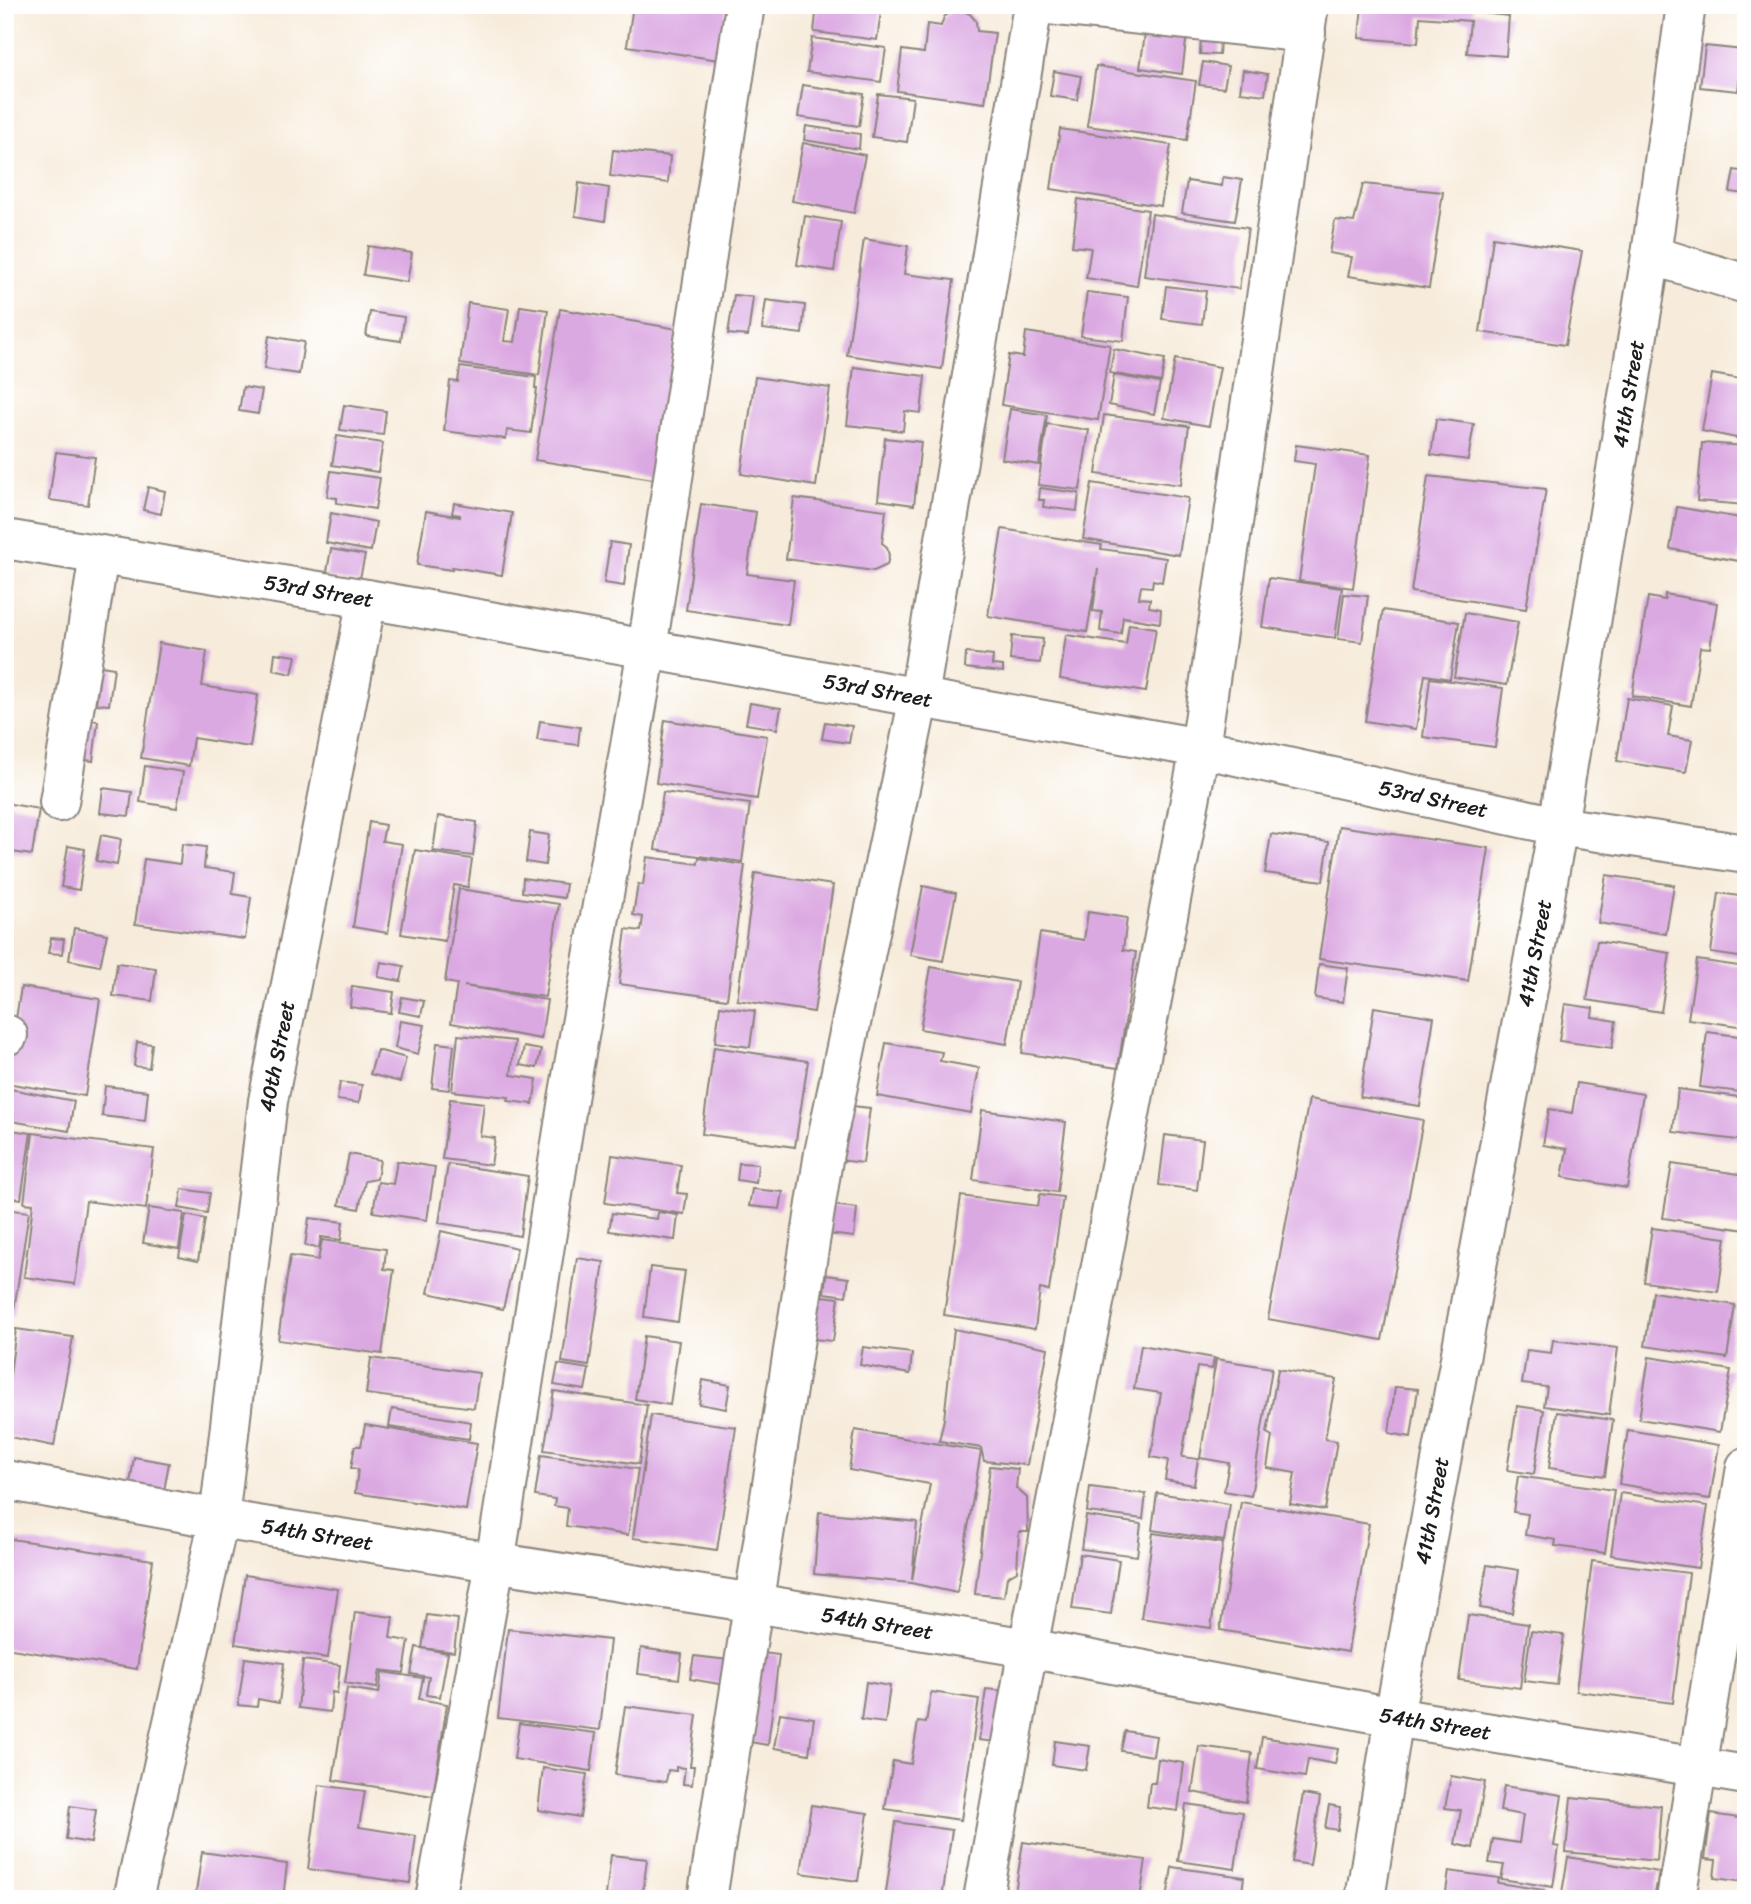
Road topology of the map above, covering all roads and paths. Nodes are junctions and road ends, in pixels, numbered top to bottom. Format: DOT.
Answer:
graph roads {
  1 [pos="745,5"];
  2 [pos="1033,5"];
  3 [pos="1049,5"];
  4 [pos="1686,5"];
  5 [pos="1307,19"];
  6 [pos="1651,255"];
  7 [pos="1746,284"];
  8 [pos="5,539"];
  9 [pos="99,556"];
  10 [pos="367,599"];
  11 [pos="647,649"];
  12 [pos="919,697"];
  13 [pos="1200,748"];
  14 [pos="59,802"];
  15 [pos="1558,826"];
  16 [pos="1746,854"];
  17 [pos="1746,1467"];
  18 [pos="5,1480"];
  19 [pos="219,1519"];
  20 [pos="495,1563"];
  21 [pos="754,1602"];
  22 [pos="1028,1648"];
  23 [pos="1394,1717"];
  24 [pos="1696,1768"];
  25 [pos="1746,1775"];
  26 [pos="132,1899"];
  27 [pos="435,1899"];
  28 [pos="707,1899"];
  29 [pos="983,1899"];
  30 [pos="1365,1899"];
  31 [pos="1676,1899"];
  1 -- 11 [label="street"];
  2 -- 12 [label="street"];
  3 -- 5 [label="street"];
  4 -- 6 [label="street, 41th Street"];
  5 -- 13 [label="street"];
  6 -- 7 [label="street"];
  6 -- 15 [label="street, 41th Street"];
  8 -- 9 [label="street, 53rd Street"];
  9 -- 10 [label="street, 53rd Street"];
  9 -- 14 [label="street"];
  10 -- 11 [label="street, 53rd Street"];
  10 -- 19 [label="street, 40th Street"];
  11 -- 12 [label="street, 53rd Street"];
  11 -- 20 [label="street"];
  12 -- 13 [label="street, 53rd Street"];
  12 -- 21 [label="street"];
  13 -- 15 [label="street, 53rd Street"];
  13 -- 22 [label="street"];
  15 -- 16 [label="street, 53rd Street"];
  15 -- 23 [label="street, 41th Street"];
  17 -- 24 [label="street"];
  18 -- 19 [label="street, 54th Street"];
  19 -- 20 [label="street, 54th Street"];
  19 -- 26 [label="street, 40th Street"];
  20 -- 21 [label="street, 54th Street"];
  20 -- 27 [label="street"];
  21 -- 22 [label="street, 54th Street"];
  21 -- 28 [label="street"];
  22 -- 23 [label="street, 54th Street"];
  22 -- 29 [label="street"];
  23 -- 24 [label="street, 54th Street"];
  23 -- 30 [label="street, 41th Street"];
  24 -- 25 [label="street, 54th Street"];
  24 -- 31 [label="street"];
}
